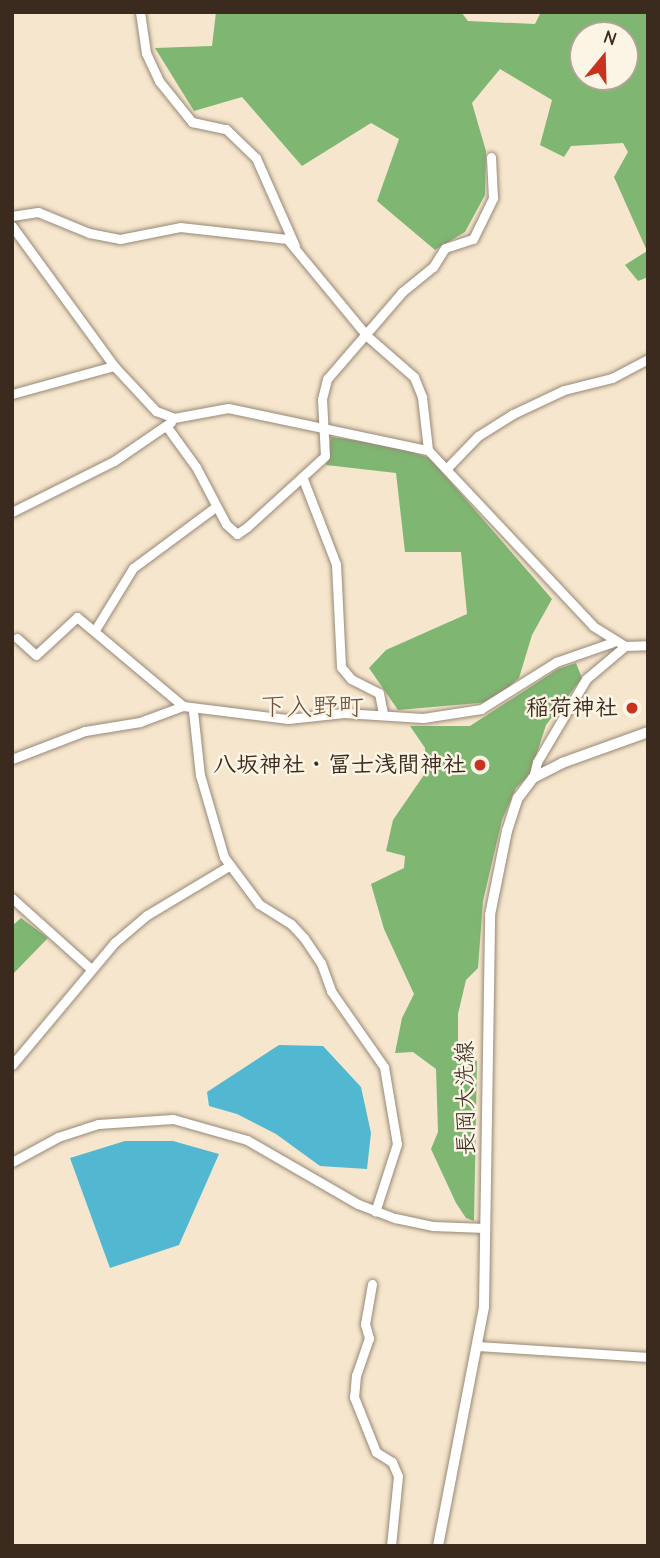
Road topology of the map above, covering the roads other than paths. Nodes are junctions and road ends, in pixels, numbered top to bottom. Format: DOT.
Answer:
graph roads {
  1 [pos="140,12"];
  2 [pos="491,157"];
  3 [pos="12,216"];
  4 [pos="12,226"];
  5 [pos="296,248"];
  6 [pos="368,336"];
  7 [pos="648,359"];
  8 [pos="114,366"];
  9 [pos="12,394"];
  10 [pos="174,418"];
  11 [pos="167,427"];
  12 [pos="324,430"];
  13 [pos="428,450"];
  14 [pos="447,468"];
  15 [pos="303,479"];
  16 [pos="214,508"];
  17 [pos="12,512"];
  18 [pos="96,630"];
  19 [pos="17,638"];
  20 [pos="613,642"];
  21 [pos="648,645"];
  22 [pos="625,646"];
  23 [pos="183,706"];
  24 [pos="193,711"];
  25 [pos="383,714"];
  26 [pos="648,732"];
  27 [pos="14,757"];
  28 [pos="533,778"];
  29 [pos="229,866"];
  30 [pos="12,898"];
  31 [pos="91,969"];
  32 [pos="12,1065"];
  33 [pos="12,1162"];
  34 [pos="375,1212"];
  35 [pos="485,1228"];
  36 [pos="372,1284"];
  37 [pos="478,1346"];
  38 [pos="648,1357"];
  39 [pos="391,1546"];
  40 [pos="439,1546"];
  1 -- 5 [label="street"];
  2 -- 6 [label="street"];
  3 -- 5 [label="street"];
  4 -- 8 [label="street"];
  5 -- 6 [label="street"];
  6 -- 12 [label="street"];
  6 -- 13 [label="street"];
  7 -- 14 [label="street"];
  8 -- 9 [label="street"];
  8 -- 10 [label="street"];
  10 -- 11 [label="street"];
  10 -- 12 [label="street"];
  11 -- 16 [label="street"];
  11 -- 17 [label="street"];
  12 -- 13 [label="street"];
  12 -- 15 [label="street"];
  13 -- 14 [label="street"];
  14 -- 20 [label="street"];
  15 -- 16 [label="street"];
  15 -- 25 [label="street"];
  16 -- 18 [label="street"];
  18 -- 19 [label="street"];
  18 -- 23 [label="street"];
  20 -- 22 [label="street"];
  20 -- 25 [label="street"];
  21 -- 22 [label="street"];
  22 -- 28 [label="street"];
  23 -- 24 [label="street"];
  23 -- 27 [label="street"];
  24 -- 25 [label="street"];
  24 -- 29 [label="street"];
  26 -- 28 [label="main road"];
  28 -- 35 [label="main road, 長岡大洗線"];
  29 -- 31 [label="street"];
  29 -- 34 [label="street"];
  30 -- 31 [label="street"];
  31 -- 32 [label="street"];
  33 -- 34 [label="street"];
  34 -- 35 [label="street"];
  35 -- 37 [label="main road, 長岡大洗線"];
  36 -- 39 [label="street"];
  37 -- 38 [label="street"];
  37 -- 40 [label="main road, 長岡大洗線"];
}
